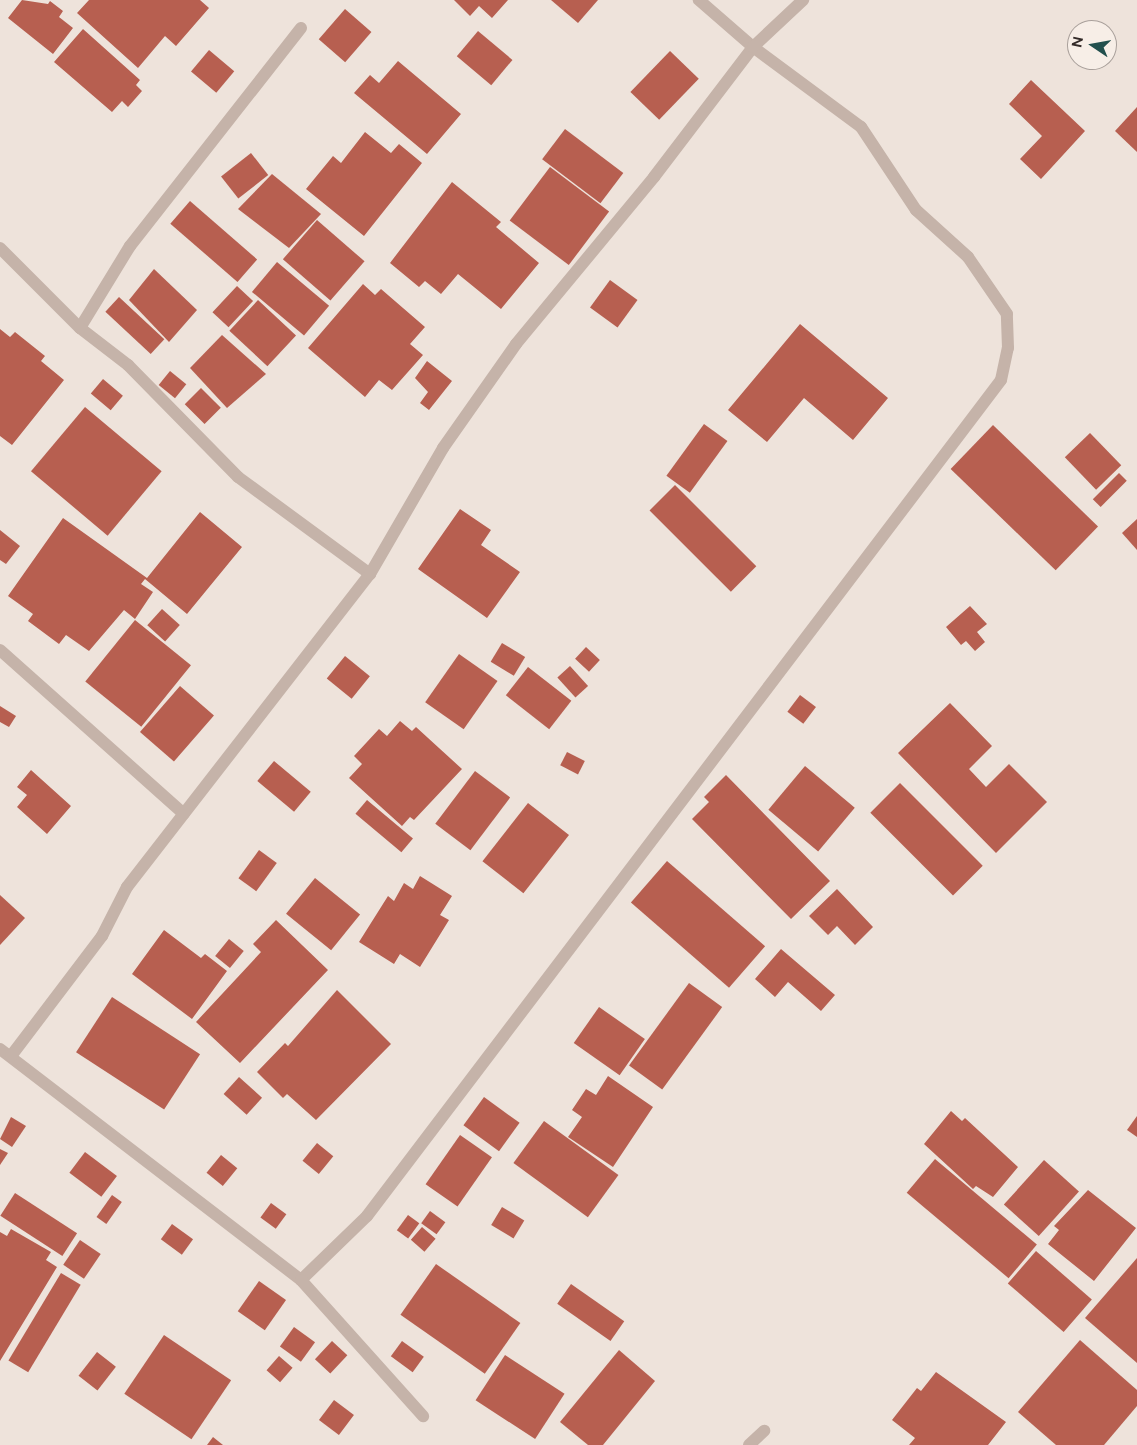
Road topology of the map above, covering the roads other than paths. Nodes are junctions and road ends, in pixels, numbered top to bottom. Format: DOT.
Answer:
graph roads {
  1 [pos="699,0"];
  2 [pos="803,0"];
  3 [pos="301,28"];
  4 [pos="753,47"];
  5 [pos="0,248"];
  6 [pos="80,328"];
  7 [pos="370,574"];
  8 [pos="0,650"];
  9 [pos="184,814"];
  10 [pos="5,1052"];
  11 [pos="301,1280"];
  12 [pos="423,1416"];
  13 [pos="764,1431"];
  14 [pos="749,1445"];
  1 -- 4 [label="street"];
  2 -- 4 [label="street"];
  3 -- 6 [label="street"];
  4 -- 7 [label="street"];
  4 -- 11 [label="street"];
  5 -- 6 [label="street"];
  6 -- 7 [label="street"];
  7 -- 9 [label="street"];
  8 -- 9 [label="street"];
  9 -- 10 [label="street"];
  10 -- 11 [label="street"];
  11 -- 12 [label="street"];
  13 -- 14 [label="street"];
}
